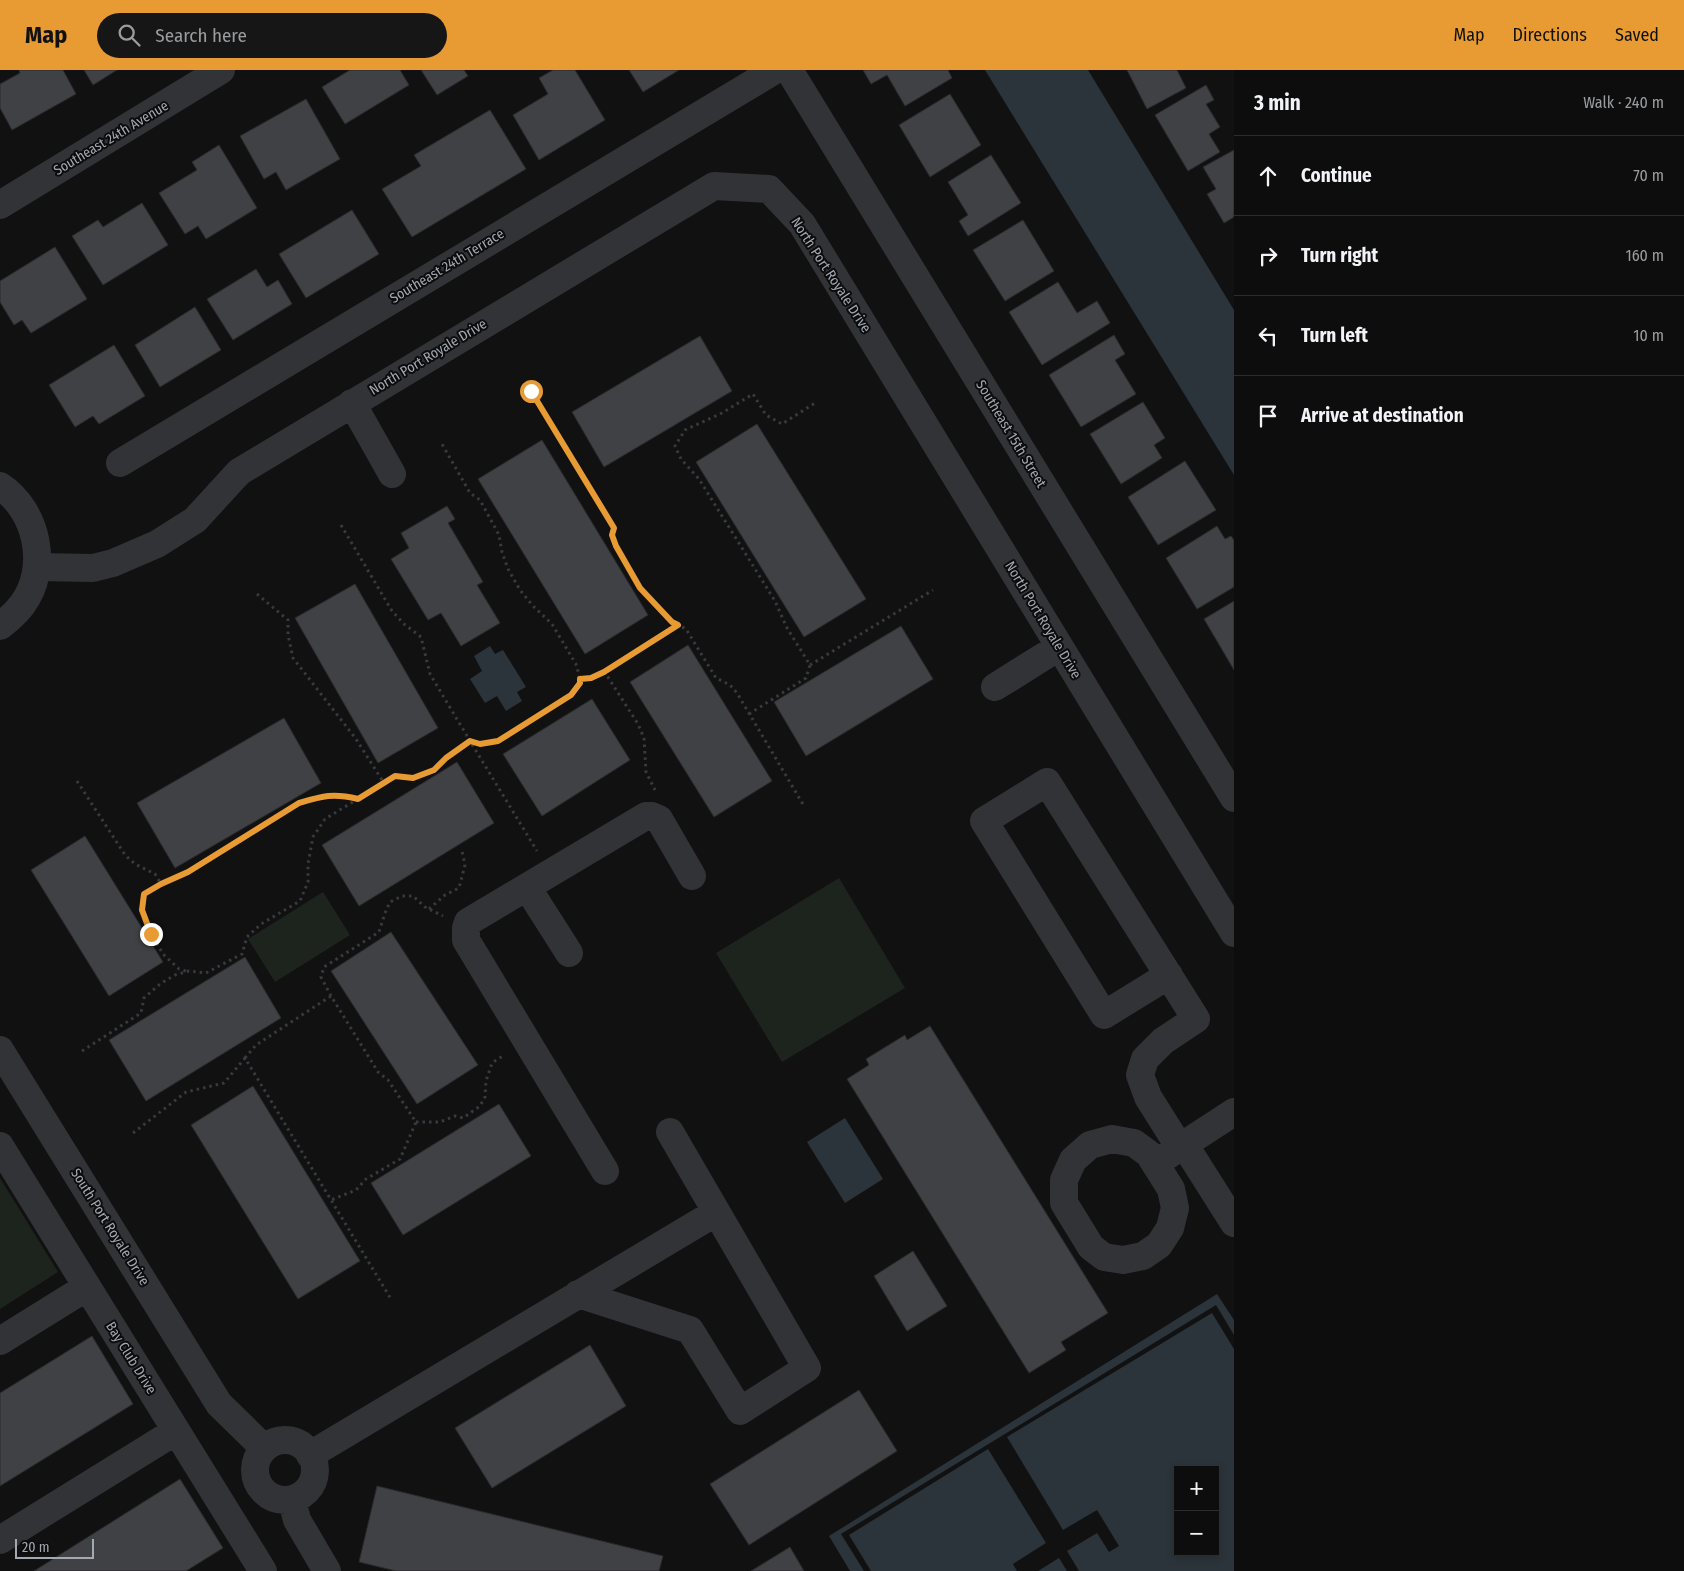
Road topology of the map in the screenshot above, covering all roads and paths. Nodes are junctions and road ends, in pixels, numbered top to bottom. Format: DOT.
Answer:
graph roads {
  1 [pos="222,70"];
  2 [pos="775,70"];
  3 [pos="789,70"];
  4 [pos="0,205"];
  5 [pos="531,391"];
  6 [pos="352,403"];
  7 [pos="815,403"];
  8 [pos="442,444"];
  9 [pos="120,462"];
  10 [pos="392,474"];
  11 [pos="0,486"];
  12 [pos="341,525"];
  13 [pos="37,567"];
  14 [pos="933,590"];
  15 [pos="257,594"];
  16 [pos="678,625"];
  17 [pos="0,626"];
  18 [pos="1059,647"];
  19 [pos="810,666"];
  20 [pos="604,672"];
  21 [pos="580,679"];
  22 [pos="995,687"];
  23 [pos="749,714"];
  24 [pos="470,741"];
  25 [pos="77,781"];
  26 [pos="384,783"];
  27 [pos="1234,798"];
  28 [pos="358,799"];
  29 [pos="804,806"];
  30 [pos="652,816"];
  31 [pos="462,851"];
  32 [pos="551,873"];
  33 [pos="692,876"];
  34 [pos="161,884"];
  35 [pos="527,887"];
  36 [pos="429,909"];
  37 [pos="466,928"];
  38 [pos="1234,933"];
  39 [pos="569,953"];
  40 [pos="189,971"];
  41 [pos="1168,975"];
  42 [pos="331,996"];
  43 [pos="526,1040"];
  44 [pos="0,1050"];
  45 [pos="82,1051"];
  46 [pos="245,1058"];
  47 [pos="1234,1112"];
  48 [pos="416,1122"];
  49 [pos="670,1132"];
  50 [pos="133,1133"];
  51 [pos="0,1146"];
  52 [pos="1182,1146"];
  53 [pos="1155,1163"];
  54 [pos="605,1171"];
  55 [pos="331,1200"];
  56 [pos="715,1212"];
  57 [pos="1234,1223"];
  58 [pos="87,1287"];
  59 [pos="578,1294"];
  60 [pos="391,1298"];
  61 [pos="0,1341"];
  62 [pos="176,1431"];
  63 [pos="264,1448"];
  64 [pos="310,1455"];
  65 [pos="292,1500"];
  66 [pos="0,1540"];
  67 [pos="263,1571"];
  68 [pos="326,1571"];
  1 -- 4 [label="street, Southeast 24th Avenue"];
  2 -- 9 [label="street, Southeast 24th Terrace"];
  3 -- 27 [label="street, Southeast 15th Street"];
  5 -- 16 [label="path"];
  6 -- 10 [label="street"];
  6 -- 13 [label="street, North Port Royale Drive"];
  6 -- 18 [label="street, North Port Royale Drive"];
  7 -- 19 [label="path"];
  8 -- 21 [label="path"];
  11 -- 13 [label="street"];
  12 -- 24 [label="path"];
  13 -- 17 [label="street"];
  14 -- 19 [label="path"];
  15 -- 26 [label="path"];
  16 -- 20 [label="path"];
  16 -- 23 [label="path"];
  18 -- 22 [label="street"];
  18 -- 38 [label="street, North Port Royale Drive"];
  19 -- 23 [label="path"];
  20 -- 21 [label="path"];
  20 -- 30 [label="path"];
  21 -- 24 [label="path"];
  23 -- 29 [label="path"];
  24 -- 26 [label="path"];
  24 -- 32 [label="path"];
  25 -- 34 [label="path"];
  26 -- 28 [label="path"];
  28 -- 34 [label="path"];
  28 -- 40 [label="path"];
  30 -- 32 [label="street"];
  30 -- 33 [label="street"];
  31 -- 36 [label="path"];
  32 -- 35 [label="street"];
  34 -- 40 [label="path"];
  35 -- 37 [label="street"];
  35 -- 39 [label="street"];
  36 -- 37 [label="path"];
  36 -- 42 [label="path"];
  37 -- 43 [label="street"];
  40 -- 45 [label="path"];
  41 -- 41 [label="street"];
  41 -- 52 [label="street"];
  42 -- 46 [label="path"];
  42 -- 48 [label="path"];
  43 -- 48 [label="path"];
  43 -- 54 [label="street"];
  44 -- 63 [label="street, South Port Royale Drive"];
  46 -- 50 [label="path"];
  46 -- 55 [label="path"];
  47 -- 52 [label="street"];
  48 -- 55 [label="path"];
  49 -- 56 [label="street"];
  51 -- 58 [label="street, Bay Club Drive"];
  52 -- 53 [label="street"];
  52 -- 57 [label="street"];
  53 -- 53 [label="street"];
  55 -- 60 [label="path"];
  56 -- 59 [label="street"];
  56 -- 59 [label="street"];
  58 -- 61 [label="street"];
  58 -- 62 [label="street, Bay Club Drive"];
  59 -- 64 [label="street"];
  62 -- 66 [label="street"];
  62 -- 67 [label="street, Bay Club Drive"];
  63 -- 64 [label="street"];
  63 -- 65 [label="street"];
  64 -- 65 [label="street"];
  65 -- 68 [label="street"];
}
